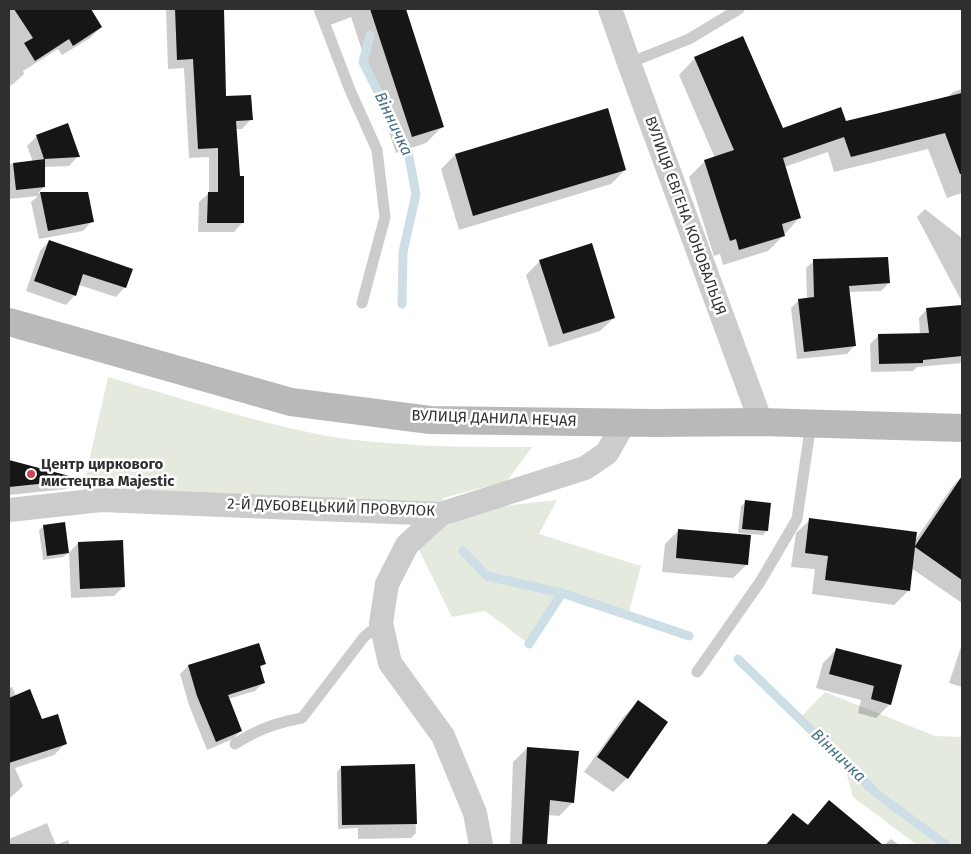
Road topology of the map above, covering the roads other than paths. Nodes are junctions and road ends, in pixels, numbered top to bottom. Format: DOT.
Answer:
graph roads {
  1 [pos="319,9"];
  2 [pos="610,9"];
  3 [pos="739,9"];
  4 [pos="628,63"];
  5 [pos="362,302"];
  6 [pos="9,322"];
  7 [pos="761,422"];
  8 [pos="624,423"];
  9 [pos="812,423"];
  10 [pos="962,428"];
  11 [pos="9,510"];
  12 [pos="441,514"];
  13 [pos="381,623"];
  14 [pos="697,672"];
  15 [pos="235,744"];
  16 [pos="481,845"];
  1 -- 5 [label="lane"];
  2 -- 4 [label="street, ВУЛИЦЯ ЄВГЕНА КОНОВАЛЬЦЯ"];
  3 -- 4 [label="lane"];
  4 -- 7 [label="street, ВУЛИЦЯ ЄВГЕНА КОНОВАЛЬЦЯ"];
  6 -- 8 [label="main road, ВУЛИЦЯ ДАНИЛА НЕЧАЯ"];
  7 -- 8 [label="main road, ВУЛИЦЯ ДАНИЛА НЕЧАЯ"];
  7 -- 9 [label="main road, ВУЛИЦЯ ДАНИЛА НЕЧАЯ"];
  8 -- 12 [label="street, 2-Й ДУБОВЕЦЬКИЙ ПРОВУЛОК"];
  9 -- 10 [label="main road, ВУЛИЦЯ ДАНИЛА НЕЧАЯ"];
  9 -- 14 [label="lane"];
  11 -- 12 [label="street, 2-Й ДУБОВЕЦЬКИЙ ПРОВУЛОК"];
  12 -- 13 [label="street"];
  13 -- 15 [label="lane"];
  13 -- 16 [label="street"];
}
